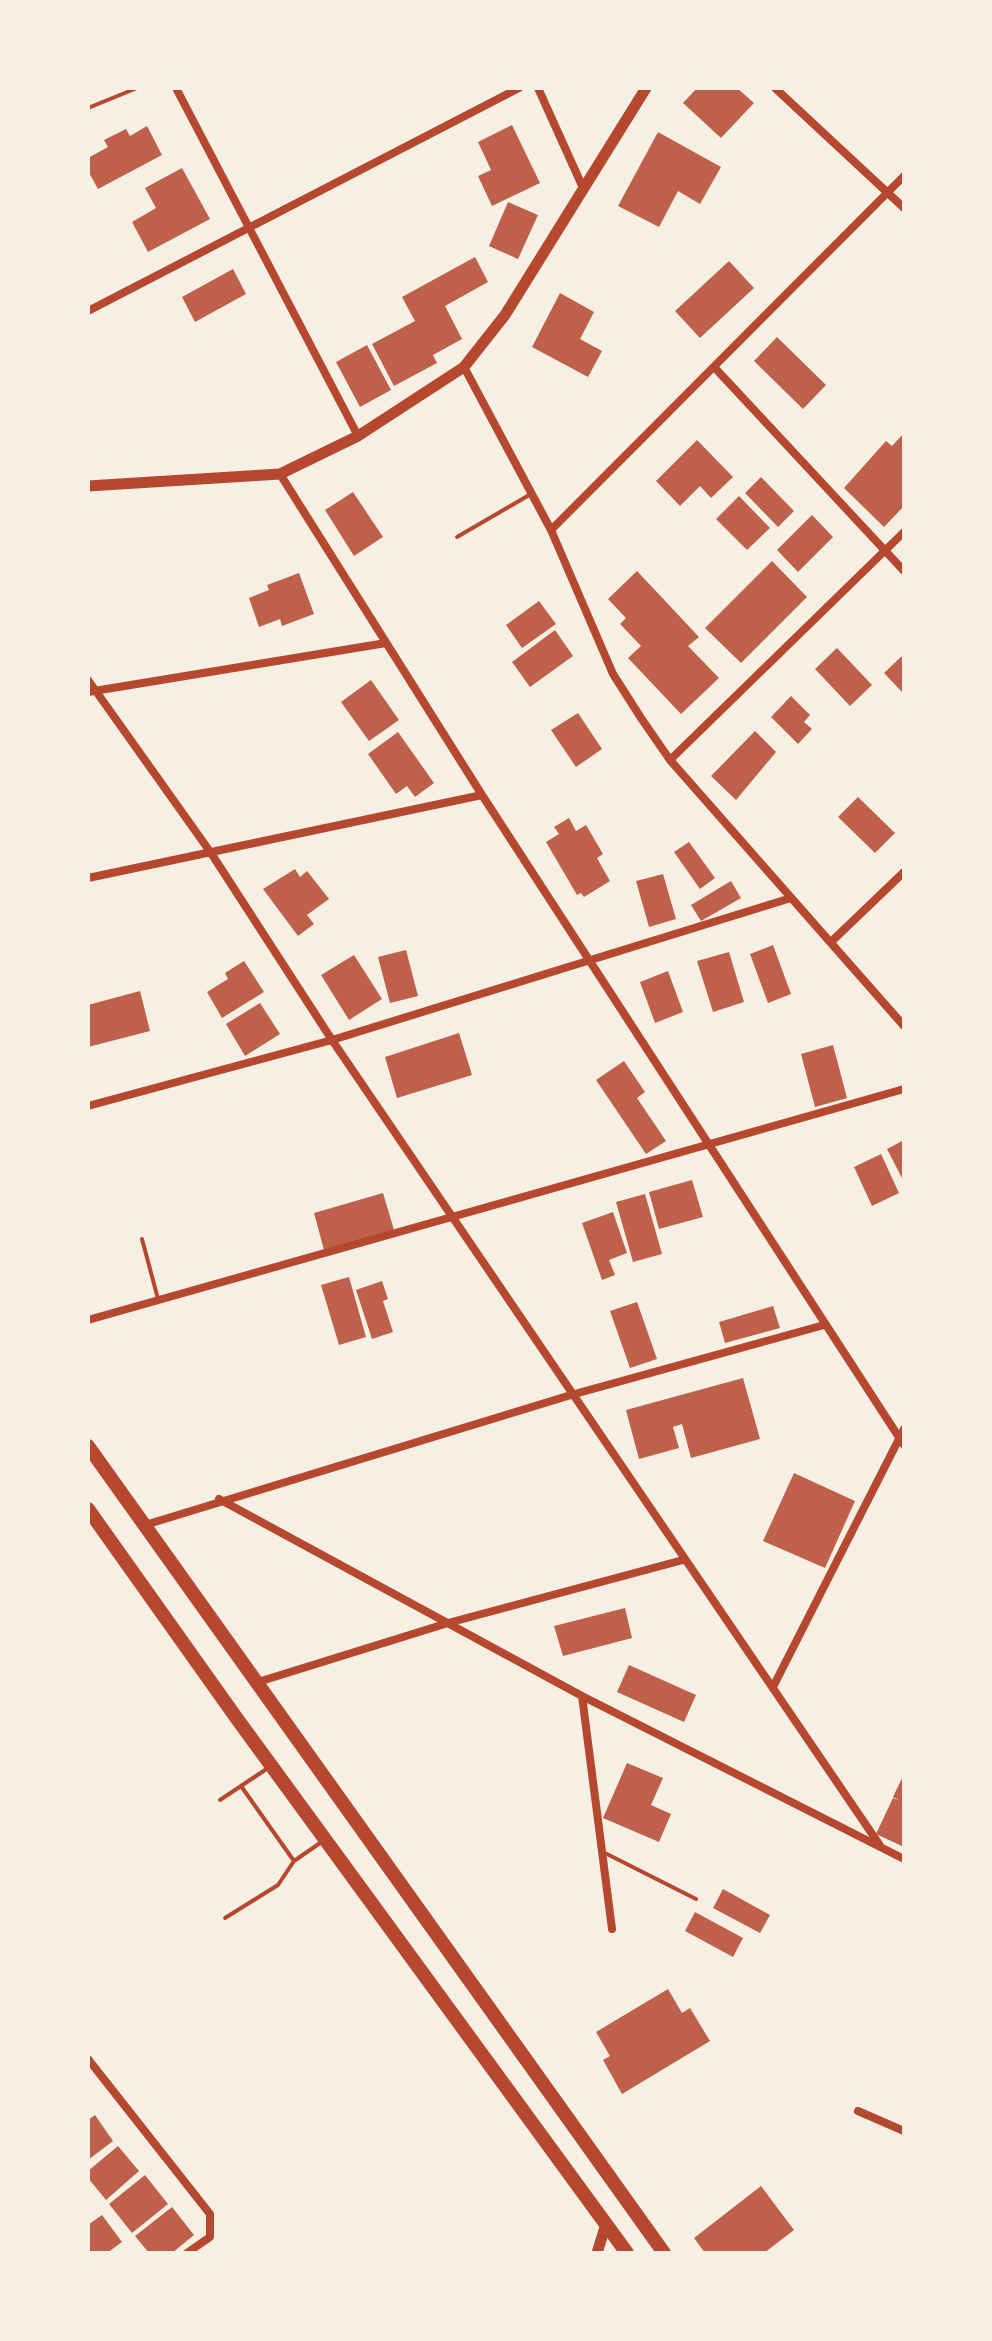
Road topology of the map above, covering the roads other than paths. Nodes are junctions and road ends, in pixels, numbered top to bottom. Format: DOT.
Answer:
graph roads {
  1 [pos="137,88"];
  2 [pos="176,88"];
  3 [pos="519,88"];
  4 [pos="538,88"];
  5 [pos="646,88"];
  6 [pos="775,88"];
  7 [pos="88,108"];
  8 [pos="904,176"];
  9 [pos="584,191"];
  10 [pos="888,193"];
  11 [pos="904,208"];
  12 [pos="249,229"];
  13 [pos="88,311"];
  14 [pos="464,367"];
  15 [pos="715,368"];
  16 [pos="358,436"];
  17 [pos="280,474"];
  18 [pos="88,486"];
  19 [pos="531,494"];
  20 [pos="551,530"];
  21 [pos="904,532"];
  22 [pos="457,537"];
  23 [pos="884,551"];
  24 [pos="904,571"];
  25 [pos="386,643"];
  26 [pos="88,680"];
  27 [pos="92,691"];
  28 [pos="670,760"];
  29 [pos="482,795"];
  30 [pos="211,853"];
  31 [pos="904,872"];
  32 [pos="88,878"];
  33 [pos="791,898"];
  34 [pos="831,942"];
  35 [pos="592,961"];
  36 [pos="904,1026"];
  37 [pos="332,1040"];
  38 [pos="904,1089"];
  39 [pos="88,1106"];
  40 [pos="711,1144"];
  41 [pos="455,1219"];
  42 [pos="142,1239"];
  43 [pos="159,1301"];
  44 [pos="88,1320"];
  45 [pos="824,1325"];
  46 [pos="571,1395"];
  47 [pos="903,1437"];
  48 [pos="88,1446"];
  49 [pos="219,1499"];
  50 [pos="88,1509"];
  51 [pos="145,1525"];
  52 [pos="683,1560"];
  53 [pos="448,1623"];
  54 [pos="258,1682"];
  55 [pos="773,1687"];
  56 [pos="582,1696"];
  57 [pos="271,1766"];
  58 [pos="241,1786"];
  59 [pos="220,1800"];
  60 [pos="325,1840"];
  61 [pos="881,1847"];
  62 [pos="601,1851"];
  63 [pos="904,1859"];
  64 [pos="294,1861"];
  65 [pos="696,1899"];
  66 [pos="225,1918"];
  67 [pos="612,1929"];
  68 [pos="88,2059"];
  69 [pos="858,2111"];
  70 [pos="904,2131"];
  71 [pos="606,2224"];
  72 [pos="187,2253"];
  73 [pos="597,2253"];
  74 [pos="627,2253"];
  75 [pos="664,2253"];
  1 -- 7 [label="lane"];
  2 -- 12 [label="street"];
  3 -- 12 [label="street"];
  4 -- 9 [label="street"];
  5 -- 9 [label="street"];
  6 -- 10 [label="street"];
  8 -- 10 [label="street"];
  9 -- 14 [label="street"];
  10 -- 11 [label="street"];
  10 -- 15 [label="street"];
  12 -- 13 [label="street"];
  12 -- 16 [label="street"];
  14 -- 16 [label="street"];
  14 -- 19 [label="street"];
  15 -- 20 [label="street"];
  15 -- 23 [label="street"];
  16 -- 17 [label="street"];
  17 -- 18 [label="street"];
  17 -- 25 [label="street"];
  19 -- 20 [label="street"];
  19 -- 22 [label="lane"];
  20 -- 28 [label="street"];
  21 -- 23 [label="street"];
  23 -- 24 [label="street"];
  23 -- 28 [label="street"];
  25 -- 27 [label="street"];
  25 -- 29 [label="street"];
  26 -- 27 [label="street"];
  27 -- 30 [label="street"];
  28 -- 33 [label="street"];
  29 -- 30 [label="street"];
  29 -- 35 [label="street"];
  30 -- 32 [label="street"];
  30 -- 37 [label="street"];
  31 -- 34 [label="street"];
  33 -- 34 [label="street"];
  33 -- 35 [label="street"];
  34 -- 36 [label="street"];
  35 -- 37 [label="street"];
  35 -- 40 [label="street"];
  37 -- 39 [label="street"];
  37 -- 41 [label="street"];
  38 -- 40 [label="street"];
  40 -- 41 [label="street"];
  40 -- 45 [label="street"];
  41 -- 43 [label="street"];
  41 -- 46 [label="street"];
  42 -- 43 [label="lane"];
  43 -- 44 [label="street"];
  45 -- 46 [label="street"];
  45 -- 47 [label="street"];
  46 -- 49 [label="street"];
  46 -- 52 [label="street"];
  47 -- 55 [label="street"];
  48 -- 51 [label="highway"];
  49 -- 51 [label="street"];
  49 -- 53 [label="street"];
  50 -- 57 [label="highway"];
  51 -- 54 [label="highway"];
  52 -- 53 [label="street"];
  52 -- 55 [label="street"];
  53 -- 54 [label="street"];
  53 -- 56 [label="street"];
  54 -- 75 [label="highway"];
  55 -- 61 [label="street"];
  56 -- 61 [label="street"];
  56 -- 62 [label="street"];
  57 -- 58 [label="lane"];
  57 -- 60 [label="highway"];
  58 -- 59 [label="lane"];
  58 -- 64 [label="lane"];
  60 -- 64 [label="lane"];
  60 -- 71 [label="highway"];
  61 -- 63 [label="street"];
  62 -- 65 [label="lane"];
  62 -- 67 [label="street"];
  64 -- 66 [label="lane"];
  68 -- 72 [label="street"];
  69 -- 70 [label="street"];
  71 -- 73 [label="street"];
  71 -- 74 [label="highway"];
}
